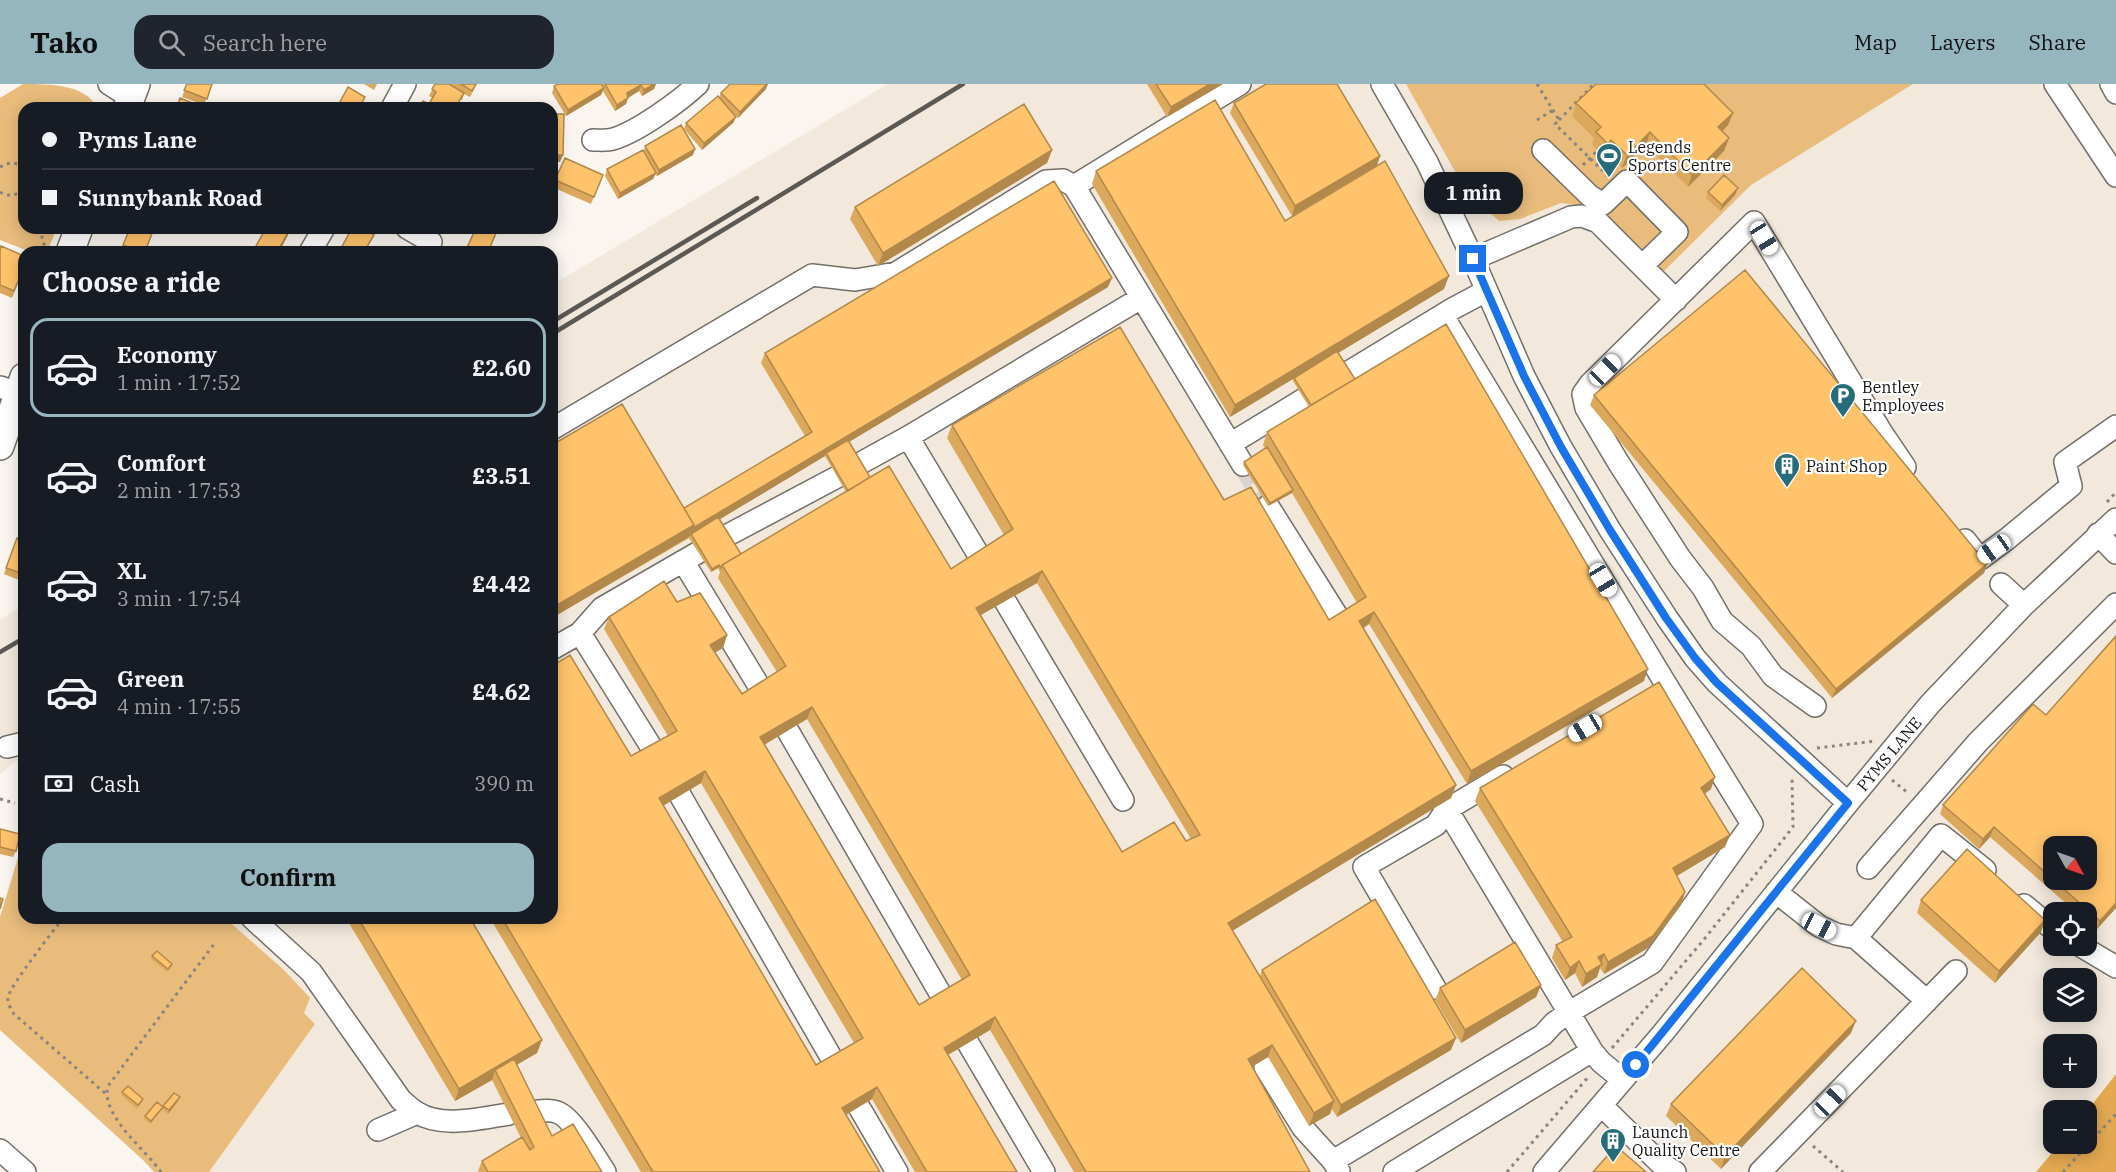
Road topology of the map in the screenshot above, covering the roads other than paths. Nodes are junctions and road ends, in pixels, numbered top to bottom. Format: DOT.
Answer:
graph roads {
  1 [pos="405,84"];
  2 [pos="698,84"];
  3 [pos="1240,84"];
  4 [pos="1382,84"];
  5 [pos="2055,84"];
  6 [pos="2111,84"];
  7 [pos="2116,93"];
  8 [pos="395,102"];
  9 [pos="593,140"];
  10 [pos="1543,150"];
  11 [pos="2116,176"];
  12 [pos="1074,186"];
  13 [pos="417,234"];
  14 [pos="431,242"];
  15 [pos="1473,259"];
  16 [pos="1642,266"];
  17 [pos="1486,291"];
  18 [pos="1141,298"];
  19 [pos="1676,300"];
  20 [pos="1443,316"];
  21 [pos="1347,373"];
  22 [pos="14,386"];
  23 [pos="1304,399"];
  24 [pos="558,425"];
  25 [pos="2116,426"];
  26 [pos="908,438"];
  27 [pos="1230,444"];
  28 [pos="0,446"];
  29 [pos="859,464"];
  30 [pos="1243,465"];
  31 [pos="837,477"];
  32 [pos="1916,480"];
  33 [pos="1268,506"];
  34 [pos="2109,513"];
  35 [pos="1952,522"];
  36 [pos="2098,534"];
  37 [pos="726,536"];
  38 [pos="2116,553"];
  39 [pos="981,559"];
  40 [pos="2001,584"];
  41 [pos="1005,601"];
  42 [pos="2116,604"];
  43 [pos="2024,605"];
  44 [pos="1341,622"];
  45 [pos="580,633"];
  46 [pos="558,646"];
  47 [pos="1664,681"];
  48 [pos="762,691"];
  49 [pos="1644,693"];
  50 [pos="1815,706"];
  51 [pos="788,731"];
  52 [pos="655,753"];
  53 [pos="1516,769"];
  54 [pos="680,795"];
  55 [pos="1123,800"];
  56 [pos="1848,803"];
  57 [pos="1445,807"];
  58 [pos="1868,868"];
  59 [pos="1776,892"];
  60 [pos="2043,921"];
  61 [pos="259,924"];
  62 [pos="1856,938"];
  63 [pos="2097,956"];
  64 [pos="2116,967"];
  65 [pos="1956,971"];
  66 [pos="1435,988"];
  67 [pos="944,1000"];
  68 [pos="1927,1001"];
  69 [pos="1568,1013"];
  70 [pos="968,1043"];
  71 [pos="1597,1056"];
  72 [pos="835,1064"];
  73 [pos="1265,1067"];
  74 [pos="1623,1080"];
  75 [pos="1602,1106"];
  76 [pos="859,1107"];
  77 [pos="531,1112"];
  78 [pos="417,1113"];
  79 [pos="509,1114"];
  80 [pos="378,1130"];
  81 [pos="0,1150"];
  82 [pos="1336,1166"];
  83 [pos="25,1172"];
  84 [pos="605,1172"];
  85 [pos="897,1172"];
  86 [pos="1044,1172"];
  87 [pos="1394,1172"];
  88 [pos="1544,1172"];
  89 [pos="1675,1172"];
  90 [pos="1760,1172"];
  1 -- 8 [label="street"];
  2 -- 9 [label="street"];
  3 -- 12 [label="street"];
  4 -- 15 [label="street"];
  5 -- 11 [label="street"];
  6 -- 7 [label="street"];
  10 -- 16 [label="street"];
  12 -- 18 [label="street"];
  12 -- 24 [label="street"];
  13 -- 14 [label="street"];
  15 -- 16 [label="street"];
  15 -- 17 [label="street"];
  16 -- 19 [label="street"];
  17 -- 20 [label="street"];
  17 -- 56 [label="street"];
  18 -- 26 [label="street"];
  18 -- 27 [label="street"];
  19 -- 32 [label="street"];
  19 -- 50 [label="street"];
  20 -- 21 [label="street"];
  20 -- 47 [label="street"];
  22 -- 28 [label="main road"];
  23 -- 27 [label="street"];
  25 -- 35 [label="street"];
  26 -- 29 [label="street"];
  26 -- 39 [label="street"];
  27 -- 30 [label="street"];
  31 -- 37 [label="street"];
  33 -- 44 [label="street"];
  34 -- 36 [label="street, PYMS LANE"];
  36 -- 38 [label="street"];
  36 -- 43 [label="street, PYMS LANE"];
  40 -- 43 [label="street"];
  41 -- 55 [label="street"];
  42 -- 58 [label="street"];
  43 -- 56 [label="street, PYMS LANE"];
  45 -- 46 [label="street"];
  45 -- 48 [label="street"];
  45 -- 52 [label="street"];
  47 -- 49 [label="street"];
  47 -- 69 [label="street"];
  51 -- 67 [label="street"];
  53 -- 57 [label="street"];
  54 -- 72 [label="street"];
  56 -- 59 [label="street, PYMS LANE"];
  57 -- 66 [label="street"];
  57 -- 69 [label="street"];
  59 -- 62 [label="street"];
  59 -- 74 [label="street, PYMS LANE"];
  60 -- 62 [label="street"];
  61 -- 78 [label="street"];
  62 -- 68 [label="street"];
  63 -- 64 [label="street"];
  65 -- 68 [label="street"];
  68 -- 90 [label="street"];
  69 -- 71 [label="street"];
  69 -- 82 [label="street"];
  70 -- 86 [label="street"];
  71 -- 74 [label="street"];
  71 -- 87 [label="street"];
  73 -- 82 [label="street"];
  74 -- 75 [label="street, PYMS LANE"];
  75 -- 88 [label="street, PYMS LANE"];
  75 -- 89 [label="street"];
  76 -- 85 [label="street"];
  77 -- 84 [label="street"];
  78 -- 79 [label="street"];
  78 -- 80 [label="street"];
  81 -- 83 [label="street"];
}
